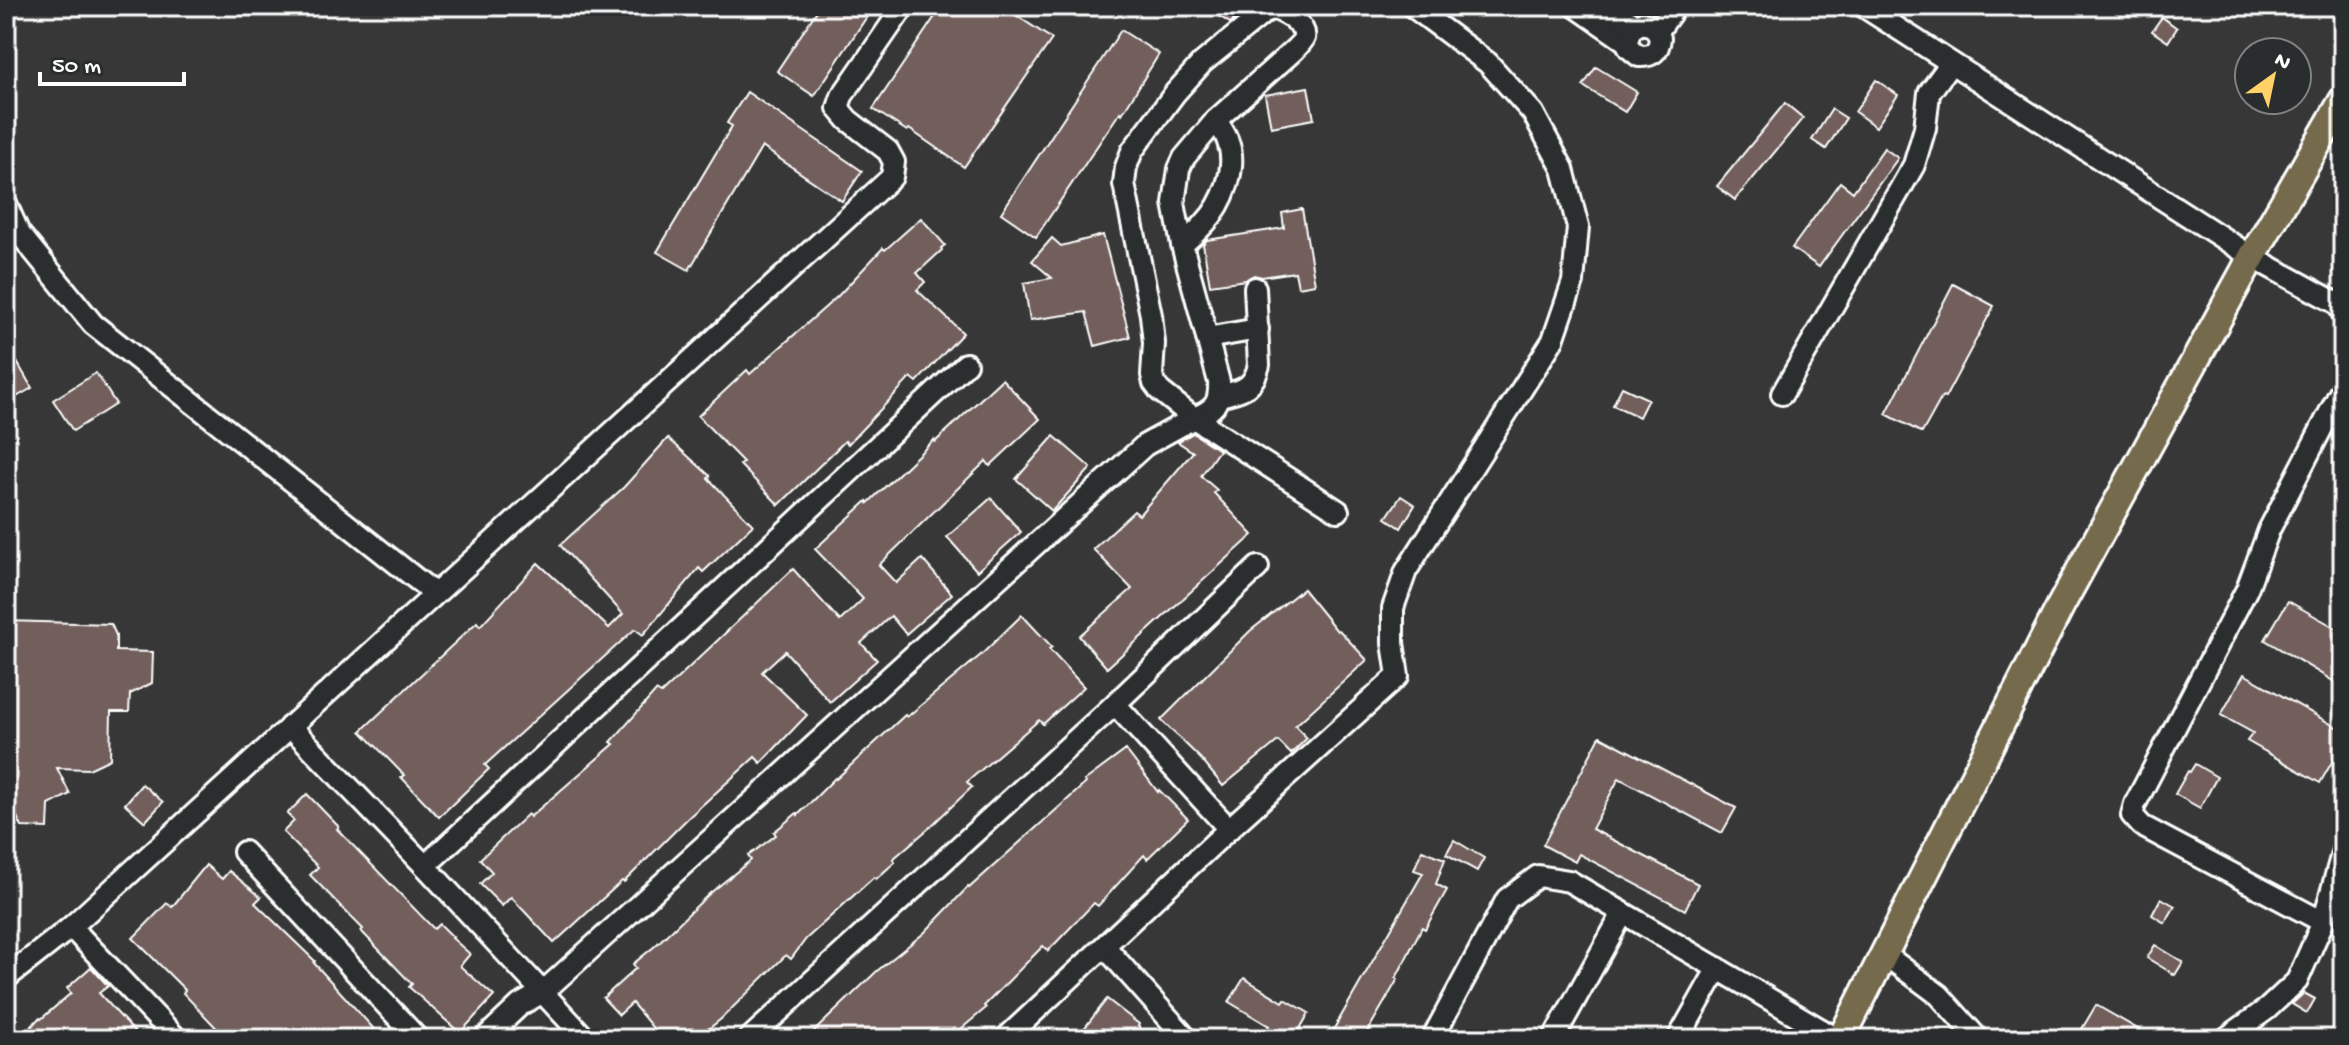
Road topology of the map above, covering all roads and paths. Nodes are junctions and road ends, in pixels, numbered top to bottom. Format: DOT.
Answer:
graph roads {
  1 [pos="904,6"];
  2 [pos="1412,6"];
  3 [pos="1575,6"];
  4 [pos="1604,6"];
  5 [pos="1676,6"];
  6 [pos="1863,6"];
  7 [pos="1643,26"];
  8 [pos="1951,63"];
  9 [pos="2342,103"];
  10 [pos="1216,120"];
  11 [pos="6,204"];
  12 [pos="1182,245"];
  13 [pos="2252,257"];
  14 [pos="1255,288"];
  15 [pos="2343,314"];
  16 [pos="1258,329"];
  17 [pos="1207,338"];
  18 [pos="966,364"];
  19 [pos="2343,387"];
  20 [pos="1782,394"];
  21 [pos="1220,396"];
  22 [pos="1194,418"];
  23 [pos="1338,511"];
  24 [pos="1258,567"];
  25 [pos="434,593"];
  26 [pos="1115,704"];
  27 [pos="290,726"];
  28 [pos="1229,829"];
  29 [pos="2343,850"];
  30 [pos="244,852"];
  31 [pos="425,866"];
  32 [pos="1623,913"];
  33 [pos="2323,922"];
  34 [pos="71,927"];
  35 [pos="1105,947"];
  36 [pos="1884,954"];
  37 [pos="1718,968"];
  38 [pos="6,978"];
  39 [pos="543,992"];
  40 [pos="177,1039"];
  41 [pos="418,1039"];
  42 [pos="484,1039"];
  43 [pos="586,1039"];
  44 [pos="749,1039"];
  45 [pos="1005,1039"];
  46 [pos="1187,1039"];
  47 [pos="1432,1039"];
  48 [pos="1553,1039"];
  49 [pos="1678,1039"];
  50 [pos="1839,1039"];
  51 [pos="1978,1039"];
  52 [pos="2225,1039"];
  1 -- 25 [label="street"];
  2 -- 28 [label="street"];
  3 -- 7 [label="street"];
  4 -- 7 [label="street"];
  5 -- 7 [label="street"];
  6 -- 8 [label="street"];
  8 -- 13 [label="street"];
  8 -- 20 [label="street"];
  9 -- 13 [label="main road"];
  10 -- 12 [label="street"];
  10 -- 12 [label="street"];
  10 -- 22 [label="street"];
  11 -- 25 [label="street"];
  12 -- 17 [label="street"];
  13 -- 15 [label="street"];
  13 -- 36 [label="main road"];
  14 -- 16 [label="street"];
  16 -- 17 [label="street"];
  16 -- 21 [label="street"];
  17 -- 21 [label="street"];
  18 -- 31 [label="street"];
  19 -- 33 [label="street"];
  21 -- 22 [label="street"];
  22 -- 23 [label="street"];
  22 -- 39 [label="street"];
  24 -- 26 [label="street"];
  25 -- 27 [label="street"];
  26 -- 28 [label="street"];
  26 -- 44 [label="street"];
  27 -- 31 [label="street"];
  27 -- 34 [label="street"];
  28 -- 35 [label="street"];
  29 -- 33 [label="street"];
  30 -- 41 [label="street"];
  31 -- 39 [label="street"];
  32 -- 37 [label="street"];
  32 -- 47 [label="street"];
  32 -- 48 [label="street"];
  33 -- 52 [label="street"];
  34 -- 38 [label="street"];
  34 -- 40 [label="street"];
  35 -- 45 [label="street"];
  35 -- 46 [label="street"];
  36 -- 50 [label="main road"];
  36 -- 51 [label="street"];
  37 -- 49 [label="street"];
  37 -- 50 [label="street"];
  39 -- 42 [label="street"];
  39 -- 43 [label="street"];
}
